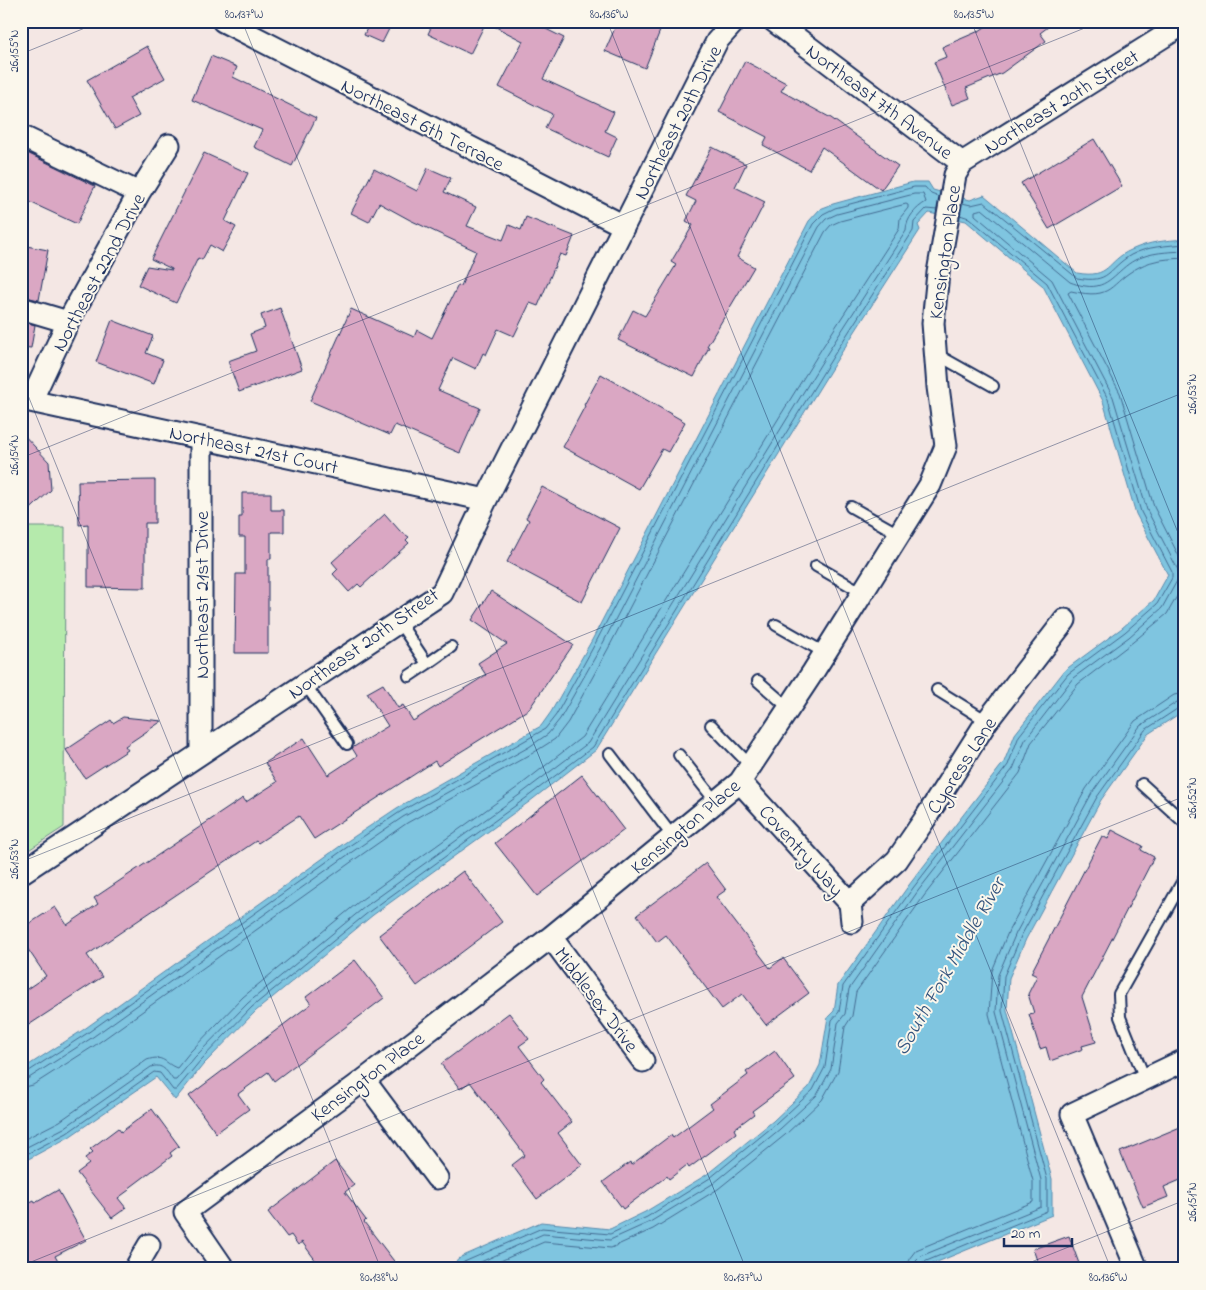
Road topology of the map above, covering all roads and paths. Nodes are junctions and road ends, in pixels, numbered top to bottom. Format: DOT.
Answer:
graph roads {
  1 [pos="223,21"];
  2 [pos="736,21"];
  3 [pos="774,21"];
  4 [pos="1185,23"];
  5 [pos="21,136"];
  6 [pos="169,145"];
  7 [pos="962,163"];
  8 [pos="139,193"];
  9 [pos="624,226"];
  10 [pos="21,308"];
  11 [pos="68,322"];
  12 [pos="935,353"];
  13 [pos="993,386"];
  14 [pos="26,400"];
  15 [pos="201,438"];
  16 [pos="486,500"];
  17 [pos="851,506"];
  18 [pos="899,534"];
  19 [pos="816,566"];
  20 [pos="863,593"];
  21 [pos="1065,620"];
  22 [pos="399,622"];
  23 [pos="776,625"];
  24 [pos="451,647"];
  25 [pos="825,653"];
  26 [pos="427,664"];
  27 [pos="409,676"];
  28 [pos="758,681"];
  29 [pos="305,684"];
  30 [pos="937,690"];
  31 [pos="789,708"];
  32 [pos="988,721"];
  33 [pos="711,725"];
  34 [pos="347,744"];
  35 [pos="201,753"];
  36 [pos="610,754"];
  37 [pos="679,755"];
  38 [pos="746,774"];
  39 [pos="1142,784"];
  40 [pos="716,802"];
  41 [pos="1185,823"];
  42 [pos="673,837"];
  43 [pos="21,873"];
  44 [pos="1185,877"];
  45 [pos="851,912"];
  46 [pos="551,937"];
  47 [pos="1185,1060"];
  48 [pos="643,1061"];
  49 [pos="1146,1079"];
  50 [pos="364,1080"];
  51 [pos="437,1178"];
  52 [pos="149,1245"];
  53 [pos="135,1269"];
  54 [pos="224,1269"];
  55 [pos="1137,1269"];
  1 -- 9 [label="street, Northeast 6th Terrace"];
  2 -- 9 [label="street, Northeast 20th Drive"];
  3 -- 7 [label="street, Northeast 7th Avenue"];
  4 -- 7 [label="street, Northeast 20th Street"];
  5 -- 8 [label="street"];
  6 -- 8 [label="street, Northeast 22nd Drive"];
  7 -- 12 [label="street, Kensington Place"];
  8 -- 11 [label="street, Northeast 22nd Drive"];
  9 -- 16 [label="street, Northeast 20th Street"];
  10 -- 11 [label="street"];
  11 -- 14 [label="street, Northeast 22nd Drive"];
  12 -- 13 [label="lane"];
  12 -- 18 [label="street, Kensington Place"];
  14 -- 15 [label="street, Northeast 21st Court"];
  15 -- 16 [label="street, Northeast 21st Court"];
  15 -- 35 [label="street, Northeast 21st Drive"];
  16 -- 22 [label="street, Northeast 20th Street"];
  17 -- 18 [label="lane"];
  18 -- 20 [label="street, Kensington Place"];
  19 -- 20 [label="lane"];
  20 -- 25 [label="street, Kensington Place"];
  21 -- 32 [label="street, Cypress Lane"];
  22 -- 26 [label="lane"];
  22 -- 29 [label="street, Northeast 20th Street"];
  23 -- 25 [label="lane"];
  24 -- 26 [label="lane"];
  25 -- 31 [label="street, Kensington Place"];
  26 -- 27 [label="lane"];
  28 -- 31 [label="lane"];
  29 -- 34 [label="lane"];
  29 -- 35 [label="street, Northeast 20th Street"];
  30 -- 32 [label="lane"];
  31 -- 38 [label="street, Kensington Place"];
  32 -- 45 [label="street, Cypress Lane"];
  33 -- 38 [label="lane"];
  35 -- 43 [label="street, Northeast 20th Street"];
  36 -- 42 [label="lane"];
  37 -- 40 [label="lane"];
  38 -- 40 [label="street, Kensington Place"];
  38 -- 45 [label="street, Coventry Way"];
  39 -- 41 [label="lane"];
  40 -- 42 [label="street, Kensington Place"];
  42 -- 46 [label="street, Kensington Place"];
  44 -- 49 [label="lane"];
  46 -- 48 [label="street, Middlesex Drive"];
  46 -- 50 [label="street, Kensington Place"];
  47 -- 49 [label="street"];
  49 -- 55 [label="street"];
  50 -- 51 [label="street"];
  50 -- 54 [label="street, Kensington Place"];
  52 -- 53 [label="street"];
}
